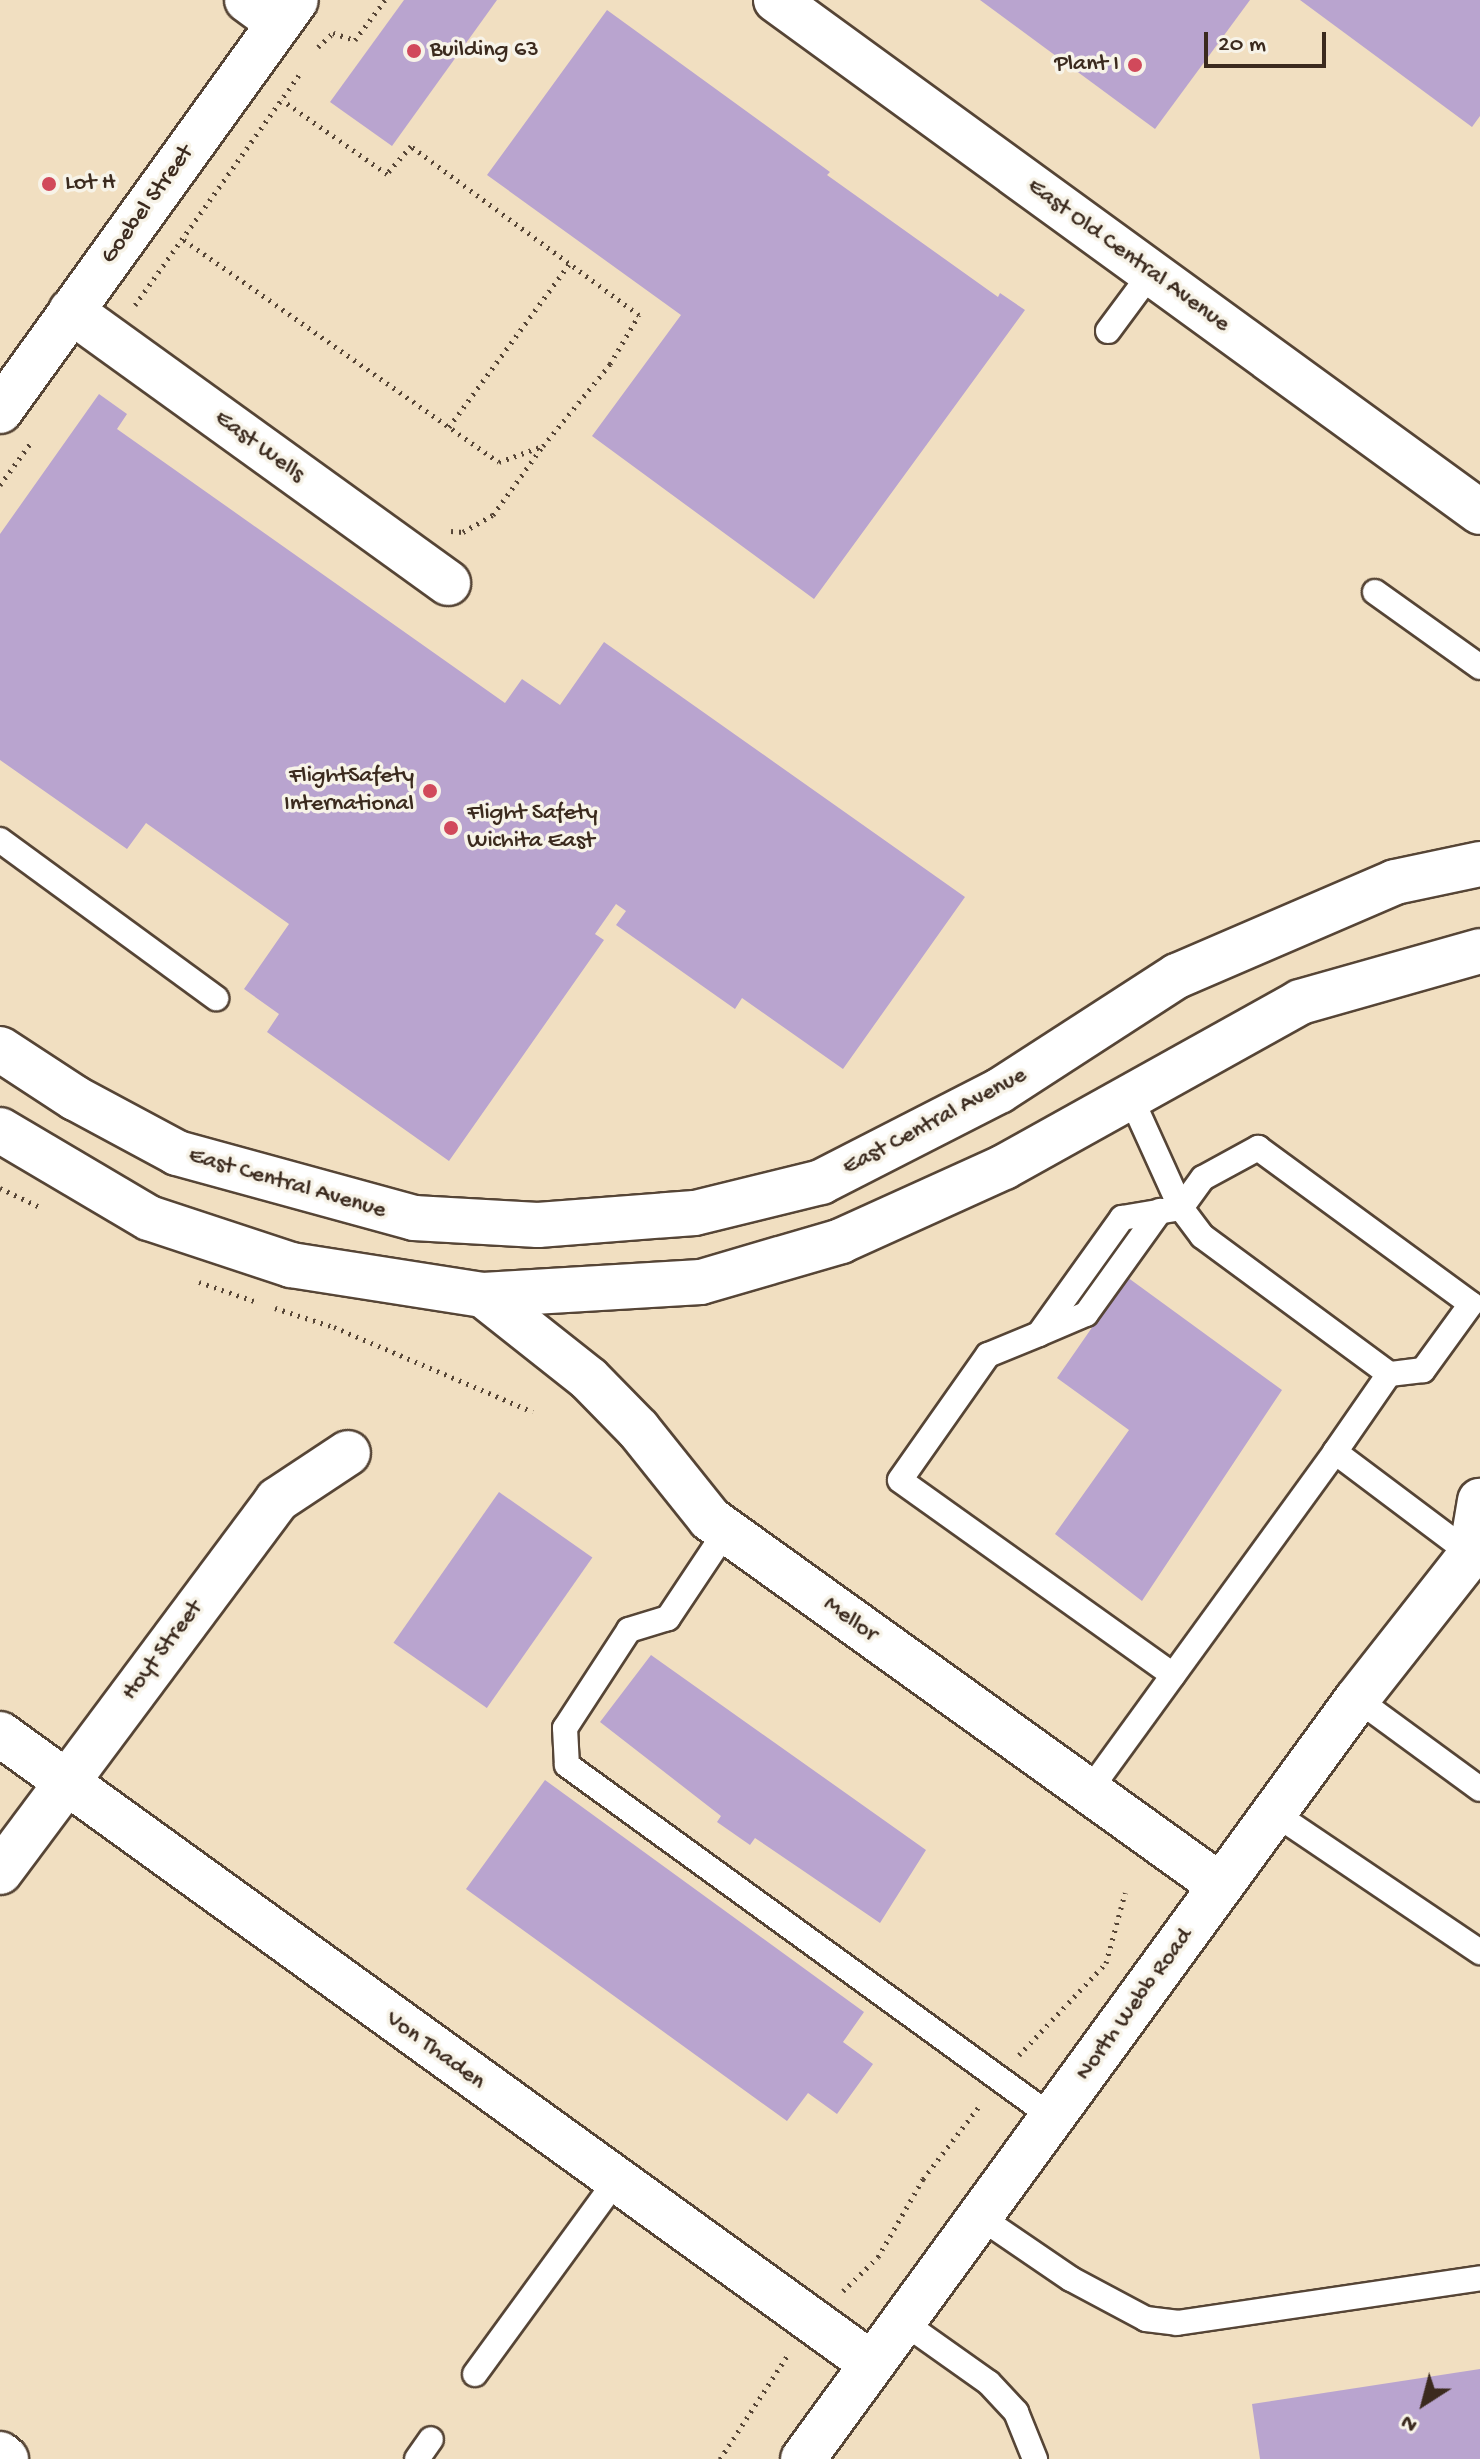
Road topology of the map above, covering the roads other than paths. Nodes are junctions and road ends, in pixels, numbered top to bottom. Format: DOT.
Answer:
graph roads {
  1 [pos="776,0"];
  2 [pos="274,8"];
  3 [pos="1151,273"];
  4 [pos="71,311"];
  5 [pos="1108,331"];
  6 [pos="0,411"];
  7 [pos="1480,512"];
  8 [pos="448,583"];
  9 [pos="1375,592"];
  10 [pos="1480,667"];
  11 [pos="0,840"];
  12 [pos="1480,864"];
  13 [pos="1480,951"];
  14 [pos="216,998"];
  15 [pos="0,1049"];
  16 [pos="1131,1098"];
  17 [pos="0,1130"];
  18 [pos="1171,1210"];
  19 [pos="498,1306"];
  20 [pos="1389,1374"];
  21 [pos="1335,1452"];
  22 [pos="348,1453"];
  23 [pos="1480,1501"];
  24 [pos="726,1531"];
  25 [pos="1476,1552"];
  26 [pos="1173,1675"];
  27 [pos="1357,1699"];
  28 [pos="0,1734"];
  29 [pos="65,1781"];
  30 [pos="1480,1789"];
  31 [pos="1089,1791"];
  32 [pos="1274,1813"];
  33 [pos="0,1872"];
  34 [pos="1221,1886"];
  35 [pos="1480,1952"];
  36 [pos="1052,2117"];
  37 [pos="615,2182"];
  38 [pos="980,2217"];
  39 [pos="1480,2278"];
  40 [pos="903,2322"];
  41 [pos="872,2364"];
  42 [pos="475,2374"];
  43 [pos="0,2454"];
  44 [pos="6,2459"];
  45 [pos="803,2459"];
  46 [pos="1035,2459"];
  1 -- 3 [label="street, East Old Central Avenue"];
  2 -- 4 [label="street, Goebel Street"];
  3 -- 5 [label="lane"];
  3 -- 7 [label="street, East Old Central Avenue"];
  4 -- 6 [label="street, Goebel Street"];
  4 -- 8 [label="street, East Wells"];
  9 -- 10 [label="lane"];
  11 -- 14 [label="lane"];
  12 -- 15 [label="street, East Central Avenue"];
  13 -- 16 [label="street"];
  16 -- 18 [label="lane"];
  16 -- 19 [label="street"];
  17 -- 19 [label="street"];
  18 -- 20 [label="lane"];
  18 -- 20 [label="lane"];
  18 -- 26 [label="lane"];
  19 -- 24 [label="street, Mellor"];
  20 -- 21 [label="lane"];
  21 -- 25 [label="lane"];
  21 -- 26 [label="lane"];
  22 -- 29 [label="street, Hoyt Street"];
  23 -- 25 [label="street, North Webb Road"];
  24 -- 31 [label="street, Mellor"];
  24 -- 36 [label="lane"];
  25 -- 27 [label="street, North Webb Road"];
  26 -- 31 [label="lane"];
  27 -- 30 [label="lane"];
  27 -- 32 [label="street, North Webb Road"];
  28 -- 29 [label="street, Von Thaden"];
  29 -- 33 [label="street, Hoyt Street"];
  29 -- 37 [label="street, Von Thaden"];
  31 -- 34 [label="street, Mellor"];
  32 -- 34 [label="street, North Webb Road"];
  32 -- 35 [label="lane"];
  34 -- 36 [label="street, North Webb Road"];
  36 -- 38 [label="street, North Webb Road"];
  37 -- 41 [label="street, Von Thaden"];
  37 -- 42 [label="lane"];
  38 -- 39 [label="lane"];
  38 -- 40 [label="street, North Webb Road"];
  40 -- 41 [label="street, North Webb Road"];
  40 -- 46 [label="lane"];
  41 -- 45 [label="street, North Webb Road"];
  43 -- 44 [label="street"];
}
